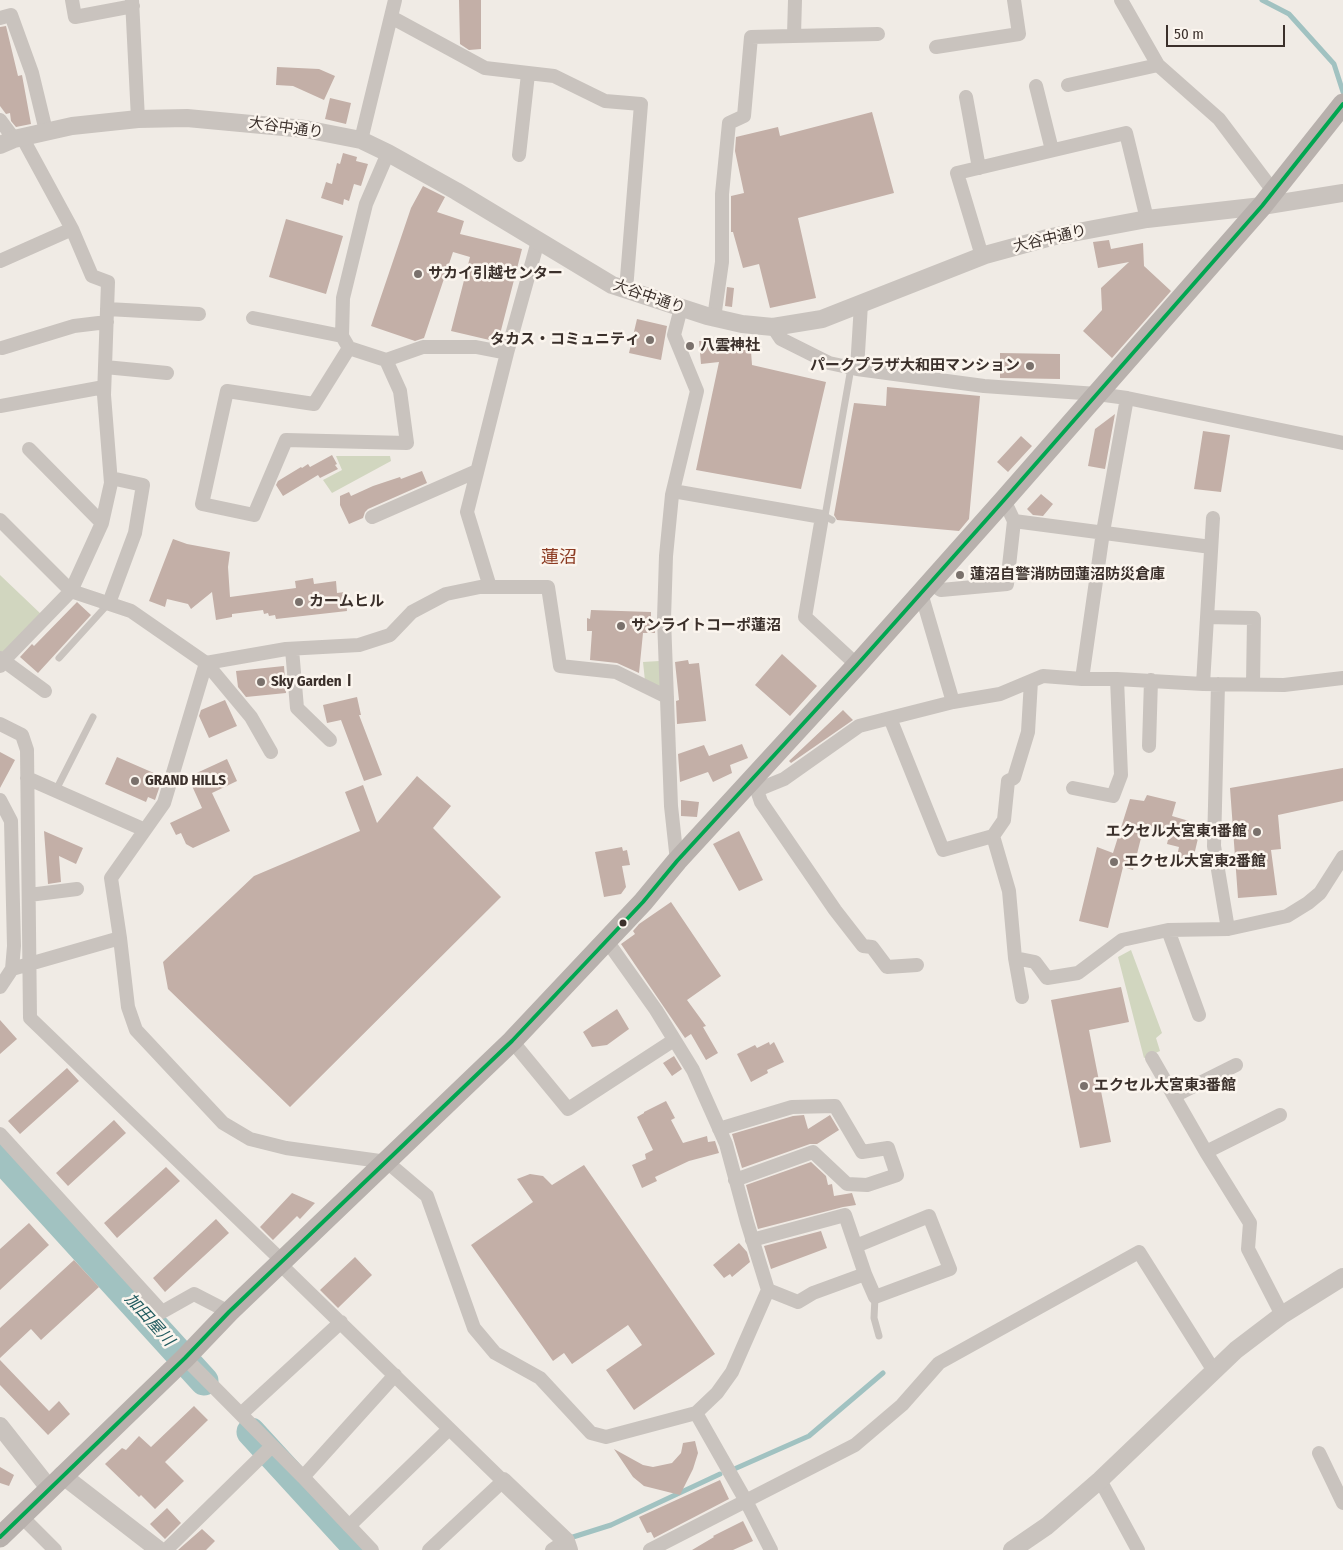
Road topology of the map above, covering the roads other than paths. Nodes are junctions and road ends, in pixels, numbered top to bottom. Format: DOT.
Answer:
graph roads {
  1 [pos="72,0"];
  2 [pos="395,0"];
  3 [pos="795,0"];
  4 [pos="1014,0"];
  5 [pos="1120,0"];
  6 [pos="133,3"];
  7 [pos="391,17"];
  8 [pos="0,18"];
  9 [pos="878,34"];
  10 [pos="794,35"];
  11 [pos="936,47"];
  12 [pos="1158,65"];
  13 [pos="528,74"];
  14 [pos="1068,85"];
  15 [pos="1036,86"];
  16 [pos="966,97"];
  17 [pos="1341,107"];
  18 [pos="138,119"];
  19 [pos="0,120"];
  20 [pos="46,132"];
  21 [pos="12,140"];
  22 [pos="361,140"];
  23 [pos="1052,150"];
  24 [pos="388,153"];
  25 [pos="519,155"];
  26 [pos="979,168"];
  27 [pos="1343,193"];
  28 [pos="1268,199"];
  29 [pos="1147,219"];
  30 [pos="72,229"];
  31 [pos="538,241"];
  32 [pos="982,256"];
  33 [pos="0,261"];
  34 [pos="626,290"];
  35 [pos="861,304"];
  36 [pos="682,308"];
  37 [pos="199,314"];
  38 [pos="107,315"];
  39 [pos="253,318"];
  40 [pos="714,318"];
  41 [pos="773,327"];
  42 [pos="342,336"];
  43 [pos="2,348"];
  44 [pos="349,348"];
  45 [pos="507,353"];
  46 [pos="386,360"];
  47 [pos="105,367"];
  48 [pos="854,369"];
  49 [pos="167,373"];
  50 [pos="104,387"];
  51 [pos="1098,394"];
  52 [pos="1127,398"];
  53 [pos="0,406"];
  54 [pos="1343,443"];
  55 [pos="29,450"];
  56 [pos="477,471"];
  57 [pos="111,478"];
  58 [pos="673,491"];
  59 [pos="1004,500"];
  60 [pos="372,517"];
  61 [pos="1213,518"];
  62 [pos="0,520"];
  63 [pos="832,520"];
  64 [pos="1014,521"];
  65 [pos="102,523"];
  66 [pos="1104,532"];
  67 [pos="1211,547"];
  68 [pos="490,587"];
  69 [pos="925,588"];
  70 [pos="71,591"];
  71 [pos="109,603"];
  72 [pos="1207,617"];
  73 [pos="292,648"];
  74 [pos="59,658"];
  75 [pos="1,662"];
  76 [pos="206,663"];
  77 [pos="857,665"];
  78 [pos="1343,678"];
  79 [pos="1082,679"];
  80 [pos="1117,679"];
  81 [pos="1151,680"];
  82 [pos="1031,681"];
  83 [pos="1203,684"];
  84 [pos="1218,684"];
  85 [pos="1252,684"];
  86 [pos="45,691"];
  87 [pos="667,697"];
  88 [pos="952,702"];
  89 [pos="93,717"];
  90 [pos="890,718"];
  91 [pos="0,724"];
  92 [pos="330,740"];
  93 [pos="1149,746"];
  94 [pos="271,752"];
  95 [pos="27,778"];
  96 [pos="753,787"];
  97 [pos="1073,788"];
  98 [pos="56,790"];
  99 [pos="0,800"];
  100 [pos="145,830"];
  101 [pos="993,836"];
  102 [pos="1343,857"];
  103 [pos="677,861"];
  104 [pos="77,889"];
  105 [pos="28,895"];
  106 [pos="1228,929"];
  107 [pos="1168,930"];
  108 [pos="120,938"];
  109 [pos="607,941"];
  110 [pos="1015,958"];
  111 [pos="28,965"];
  112 [pos="917,965"];
  113 [pos="12,969"];
  114 [pos="0,987"];
  115 [pos="1022,997"];
  116 [pos="1199,1015"];
  117 [pos="674,1040"];
  118 [pos="512,1041"];
  119 [pos="1152,1058"];
  120 [pos="1236,1065"];
  121 [pos="1174,1096"];
  122 [pos="1280,1115"];
  123 [pos="719,1129"];
  124 [pos="0,1134"];
  125 [pos="1206,1152"];
  126 [pos="387,1162"];
  127 [pos="735,1180"];
  128 [pos="752,1240"];
  129 [pos="856,1246"];
  130 [pos="280,1264"];
  131 [pos="865,1274"];
  132 [pos="1343,1277"];
  133 [pos="768,1290"];
  134 [pos="875,1297"];
  135 [pos="229,1312"];
  136 [pos="1282,1315"];
  137 [pos="341,1322"];
  138 [pos="879,1336"];
  139 [pos="185,1358"];
  140 [pos="1214,1371"];
  141 [pos="395,1375"];
  142 [pos="696,1413"];
  143 [pos="241,1414"];
  144 [pos="0,1426"];
  145 [pos="449,1430"];
  146 [pos="272,1446"];
  147 [pos="1319,1454"];
  148 [pos="303,1477"];
  149 [pos="1100,1480"];
  150 [pos="503,1481"];
  151 [pos="56,1482"];
  152 [pos="746,1501"];
  153 [pos="1343,1503"];
  154 [pos="22,1516"];
  155 [pos="349,1526"];
  156 [pos="0,1536"];
  157 [pos="562,1547"];
  158 [pos="55,1550"];
  159 [pos="159,1550"];
  160 [pos="166,1550"];
  161 [pos="372,1550"];
  162 [pos="429,1550"];
  163 [pos="650,1550"];
  164 [pos="771,1550"];
  165 [pos="1012,1550"];
  166 [pos="1138,1550"];
  1 -- 6 [label="street"];
  2 -- 7 [label="street"];
  3 -- 10 [label="street"];
  4 -- 11 [label="street"];
  5 -- 12 [label="street"];
  6 -- 18 [label="street"];
  7 -- 13 [label="street"];
  7 -- 22 [label="street"];
  8 -- 20 [label="street"];
  9 -- 10 [label="street"];
  10 -- 40 [label="street"];
  12 -- 14 [label="street"];
  12 -- 28 [label="street"];
  13 -- 25 [label="street"];
  13 -- 34 [label="street"];
  15 -- 23 [label="street"];
  16 -- 26 [label="street"];
  17 -- 28 [label="main road"];
  18 -- 20 [label="street, 大谷中通り"];
  18 -- 22 [label="street, 大谷中通り"];
  19 -- 21 [label="street"];
  20 -- 21 [label="street, 大谷中通り"];
  21 -- 30 [label="street"];
  22 -- 24 [label="street, 大谷中通り"];
  23 -- 26 [label="street"];
  23 -- 29 [label="street"];
  24 -- 31 [label="street, 大谷中通り"];
  24 -- 42 [label="street"];
  26 -- 32 [label="street"];
  27 -- 28 [label="street, 大谷中通り"];
  28 -- 29 [label="street, 大谷中通り"];
  28 -- 51 [label="main road"];
  29 -- 32 [label="street, 大谷中通り"];
  30 -- 33 [label="street"];
  30 -- 38 [label="street"];
  31 -- 34 [label="street, 大谷中通り"];
  31 -- 45 [label="street"];
  32 -- 35 [label="street, 大谷中通り"];
  34 -- 36 [label="street, 大谷中通り"];
  35 -- 41 [label="street, 大谷中通り"];
  35 -- 48 [label="street"];
  36 -- 40 [label="street, 大谷中通り"];
  36 -- 58 [label="street"];
  37 -- 38 [label="street"];
  38 -- 43 [label="street"];
  38 -- 47 [label="street"];
  39 -- 42 [label="street"];
  40 -- 41 [label="street, 大谷中通り"];
  41 -- 48 [label="street"];
  42 -- 44 [label="street"];
  44 -- 46 [label="street"];
  44 -- 46 [label="street"];
  45 -- 46 [label="street"];
  45 -- 56 [label="street"];
  47 -- 49 [label="street"];
  47 -- 50 [label="street"];
  48 -- 51 [label="street"];
  48 -- 63 [label="lane"];
  50 -- 53 [label="street"];
  50 -- 57 [label="street"];
  51 -- 52 [label="street"];
  51 -- 59 [label="main road"];
  52 -- 54 [label="street"];
  52 -- 66 [label="street"];
  55 -- 65 [label="street"];
  56 -- 60 [label="street"];
  56 -- 68 [label="street"];
  57 -- 65 [label="street"];
  57 -- 71 [label="street"];
  58 -- 77 [label="street"];
  58 -- 87 [label="street"];
  59 -- 64 [label="street"];
  59 -- 69 [label="main road"];
  61 -- 67 [label="street"];
  62 -- 70 [label="street"];
  64 -- 66 [label="street"];
  64 -- 69 [label="street"];
  65 -- 70 [label="street"];
  66 -- 67 [label="street"];
  66 -- 79 [label="street"];
  67 -- 72 [label="street"];
  68 -- 73 [label="street"];
  68 -- 87 [label="street"];
  69 -- 77 [label="main road"];
  69 -- 88 [label="street"];
  70 -- 71 [label="street"];
  70 -- 75 [label="street"];
  71 -- 74 [label="lane"];
  71 -- 76 [label="street"];
  72 -- 83 [label="street"];
  72 -- 85 [label="street"];
  73 -- 76 [label="street"];
  73 -- 92 [label="street"];
  75 -- 86 [label="street"];
  76 -- 94 [label="street"];
  76 -- 100 [label="street"];
  77 -- 96 [label="main road"];
  78 -- 85 [label="street"];
  79 -- 80 [label="street"];
  79 -- 82 [label="street"];
  80 -- 81 [label="street"];
  80 -- 97 [label="street"];
  81 -- 83 [label="street"];
  81 -- 93 [label="street"];
  82 -- 88 [label="street"];
  82 -- 101 [label="street"];
  83 -- 84 [label="street"];
  84 -- 85 [label="street"];
  84 -- 106 [label="street"];
  87 -- 103 [label="street"];
  88 -- 90 [label="street"];
  89 -- 98 [label="lane"];
  90 -- 96 [label="street"];
  90 -- 101 [label="street"];
  91 -- 95 [label="street"];
  95 -- 98 [label="street"];
  95 -- 105 [label="street"];
  96 -- 103 [label="main road"];
  96 -- 112 [label="street"];
  98 -- 100 [label="street"];
  99 -- 113 [label="street"];
  100 -- 108 [label="street"];
  101 -- 110 [label="street"];
  102 -- 106 [label="street"];
  103 -- 109 [label="main road"];
  104 -- 105 [label="street"];
  105 -- 111 [label="street"];
  106 -- 107 [label="street"];
  107 -- 110 [label="street"];
  107 -- 116 [label="street"];
  108 -- 111 [label="street"];
  108 -- 126 [label="street"];
  109 -- 117 [label="street"];
  109 -- 118 [label="main road"];
  110 -- 115 [label="street"];
  111 -- 113 [label="street"];
  111 -- 130 [label="street"];
  113 -- 114 [label="street"];
  117 -- 118 [label="street"];
  117 -- 123 [label="street"];
  118 -- 126 [label="main road"];
  119 -- 121 [label="street"];
  120 -- 121 [label="street"];
  121 -- 125 [label="street"];
  122 -- 125 [label="street"];
  123 -- 127 [label="street"];
  123 -- 127 [label="street"];
  124 -- 135 [label="street"];
  125 -- 136 [label="street"];
  126 -- 130 [label="main road"];
  126 -- 142 [label="street"];
  127 -- 128 [label="street"];
  128 -- 129 [label="street"];
  128 -- 133 [label="street"];
  129 -- 131 [label="street"];
  129 -- 134 [label="street"];
  130 -- 135 [label="main road"];
  130 -- 137 [label="street"];
  131 -- 133 [label="street"];
  131 -- 134 [label="street"];
  132 -- 136 [label="street"];
  133 -- 142 [label="street"];
  134 -- 138 [label="lane"];
  135 -- 139 [label="main road"];
  136 -- 140 [label="street"];
  137 -- 141 [label="street"];
  137 -- 143 [label="street"];
  139 -- 143 [label="street"];
  139 -- 151 [label="main road"];
  140 -- 149 [label="street"];
  140 -- 152 [label="street"];
  141 -- 145 [label="street"];
  141 -- 148 [label="street"];
  142 -- 152 [label="street"];
  143 -- 146 [label="street"];
  144 -- 151 [label="street"];
  145 -- 150 [label="street"];
  145 -- 155 [label="street"];
  146 -- 148 [label="street"];
  146 -- 160 [label="street"];
  147 -- 153 [label="street"];
  148 -- 155 [label="street"];
  149 -- 165 [label="street"];
  149 -- 166 [label="street"];
  150 -- 157 [label="street"];
  150 -- 162 [label="street"];
  151 -- 154 [label="main road"];
  151 -- 159 [label="street"];
  152 -- 163 [label="street"];
  152 -- 164 [label="street"];
  154 -- 156 [label="main road"];
  154 -- 158 [label="street"];
  155 -- 161 [label="street"];
}
